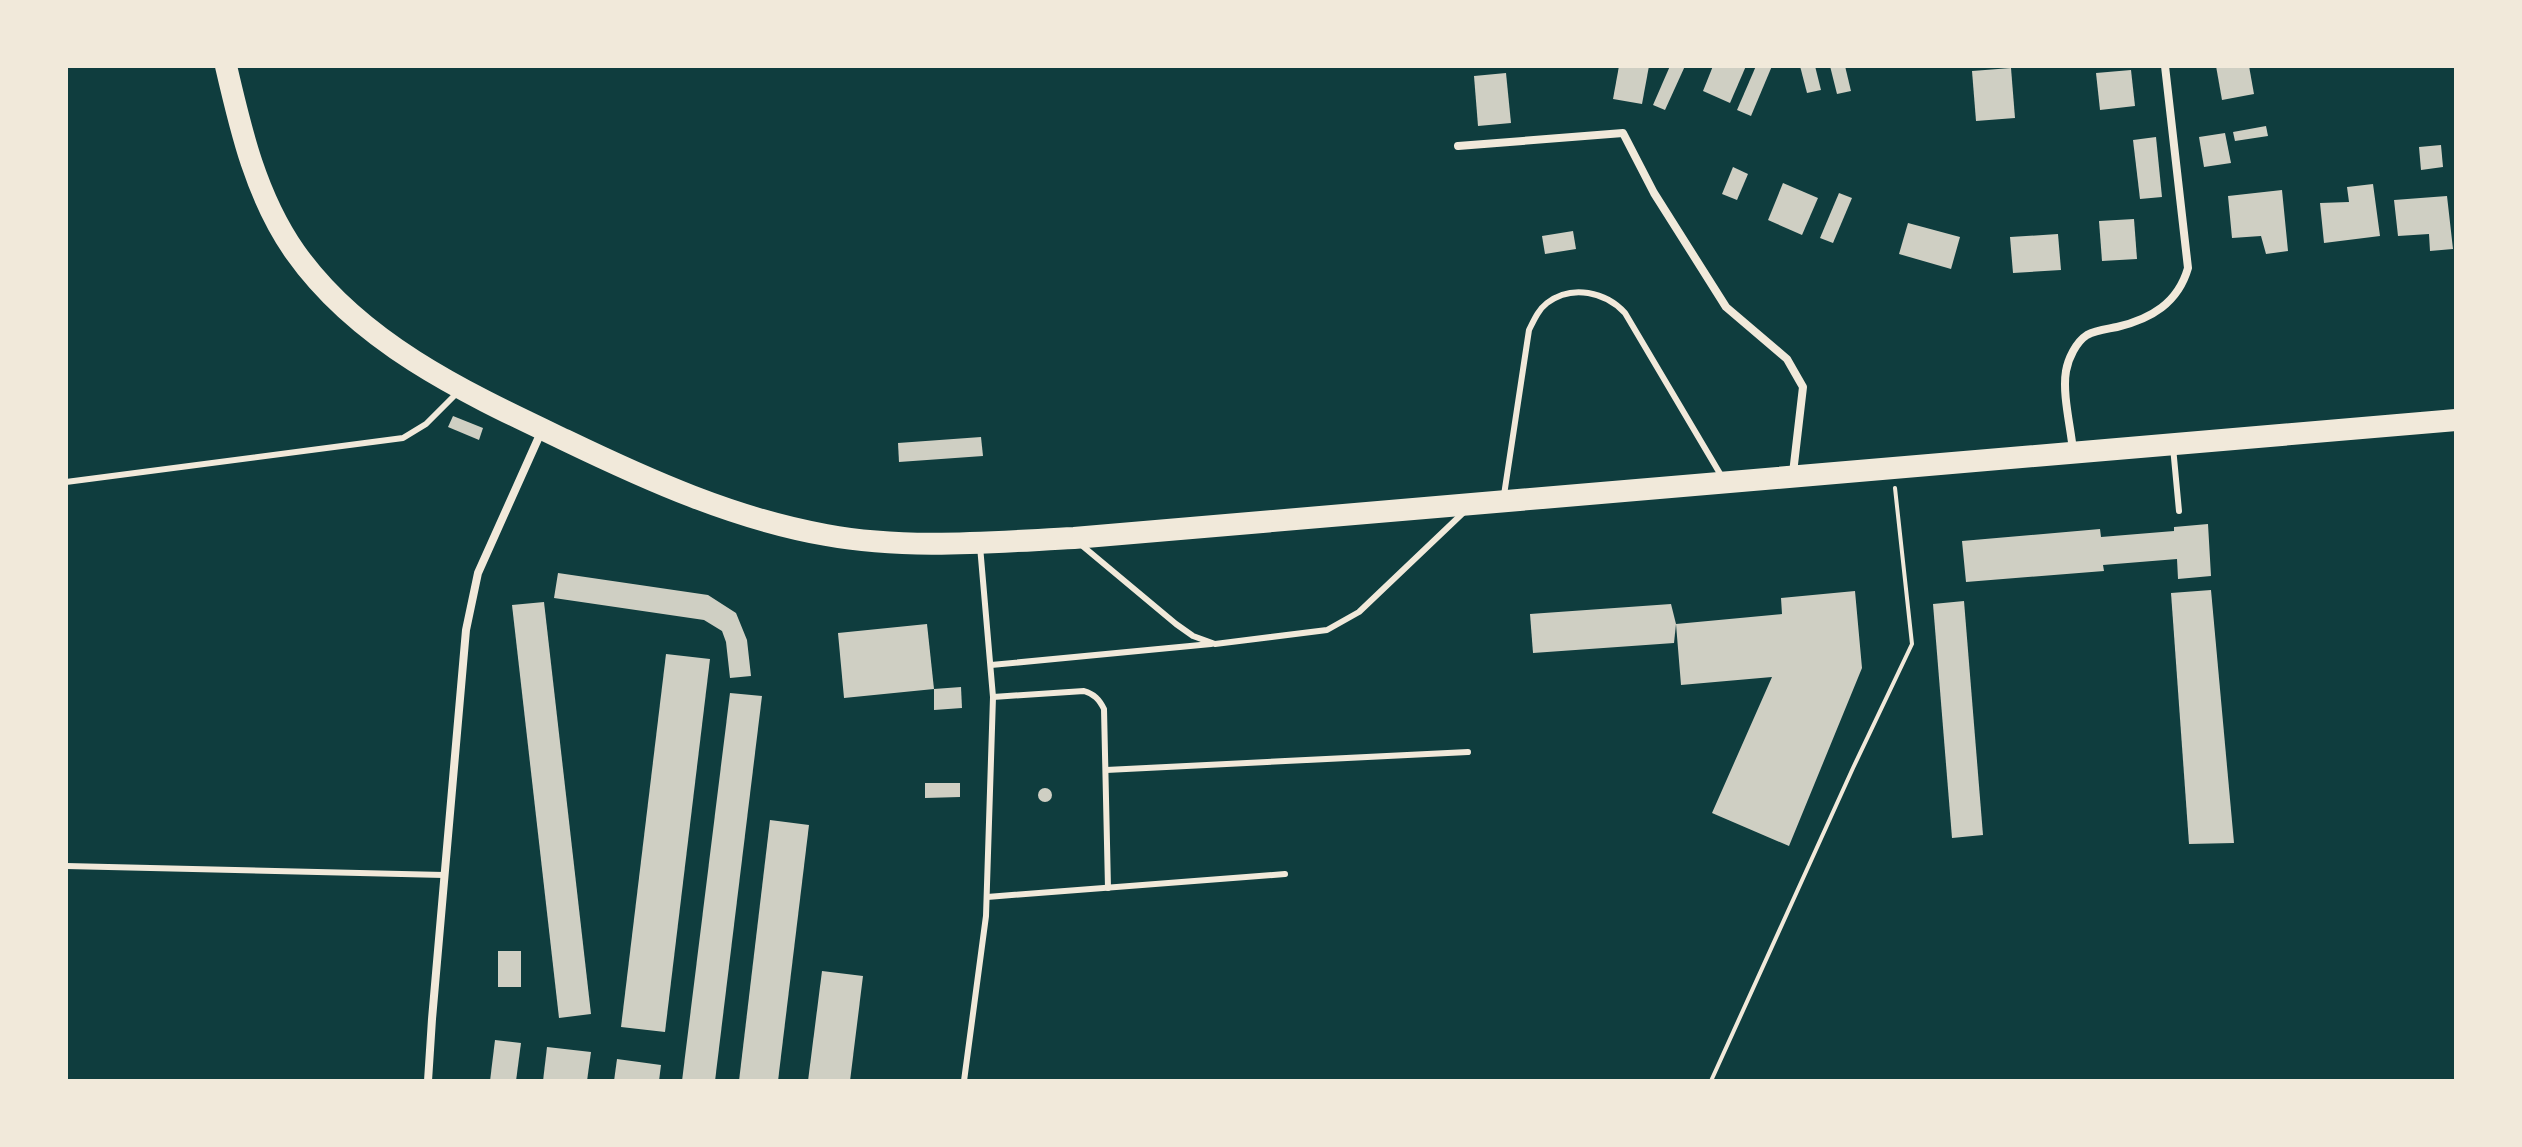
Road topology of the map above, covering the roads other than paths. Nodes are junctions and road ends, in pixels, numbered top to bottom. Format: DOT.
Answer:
graph roads {
  1 [pos="226,66"];
  2 [pos="2165,66"];
  3 [pos="1458,146"];
  4 [pos="461,389"];
  5 [pos="2456,420"];
  6 [pos="542,429"];
  7 [pos="2172,443"];
  8 [pos="2074,452"];
  9 [pos="1793,478"];
  10 [pos="66,482"];
  11 [pos="1726,484"];
  12 [pos="1503,503"];
  13 [pos="1471,505"];
  14 [pos="2179,511"];
  15 [pos="1074,538"];
  16 [pos="979,542"];
  17 [pos="1215,644"];
  18 [pos="991,665"];
  19 [pos="993,697"];
  20 [pos="1468,752"];
  21 [pos="1106,770"];
  22 [pos="66,866"];
  23 [pos="1285,874"];
  24 [pos="444,875"];
  25 [pos="1108,888"];
  26 [pos="987,897"];
  27 [pos="428,1081"];
  28 [pos="964,1081"];
  1 -- 4 [label="highway"];
  2 -- 8 [label="street"];
  3 -- 9 [label="street"];
  4 -- 6 [label="highway"];
  4 -- 10 [label="lane"];
  5 -- 7 [label="highway"];
  6 -- 16 [label="highway"];
  6 -- 24 [label="street"];
  7 -- 8 [label="highway"];
  7 -- 14 [label="lane"];
  8 -- 9 [label="highway"];
  9 -- 11 [label="highway"];
  11 -- 12 [label="highway"];
  11 -- 12 [label="lane"];
  12 -- 13 [label="highway"];
  13 -- 15 [label="highway"];
  13 -- 17 [label="lane"];
  15 -- 16 [label="highway"];
  15 -- 17 [label="lane"];
  16 -- 18 [label="lane"];
  17 -- 18 [label="lane"];
  18 -- 19 [label="lane"];
  19 -- 21 [label="lane"];
  19 -- 26 [label="lane"];
  20 -- 21 [label="lane"];
  21 -- 25 [label="lane"];
  22 -- 24 [label="lane"];
  23 -- 25 [label="lane"];
  24 -- 27 [label="street"];
  25 -- 26 [label="lane"];
  26 -- 28 [label="lane"];
}
